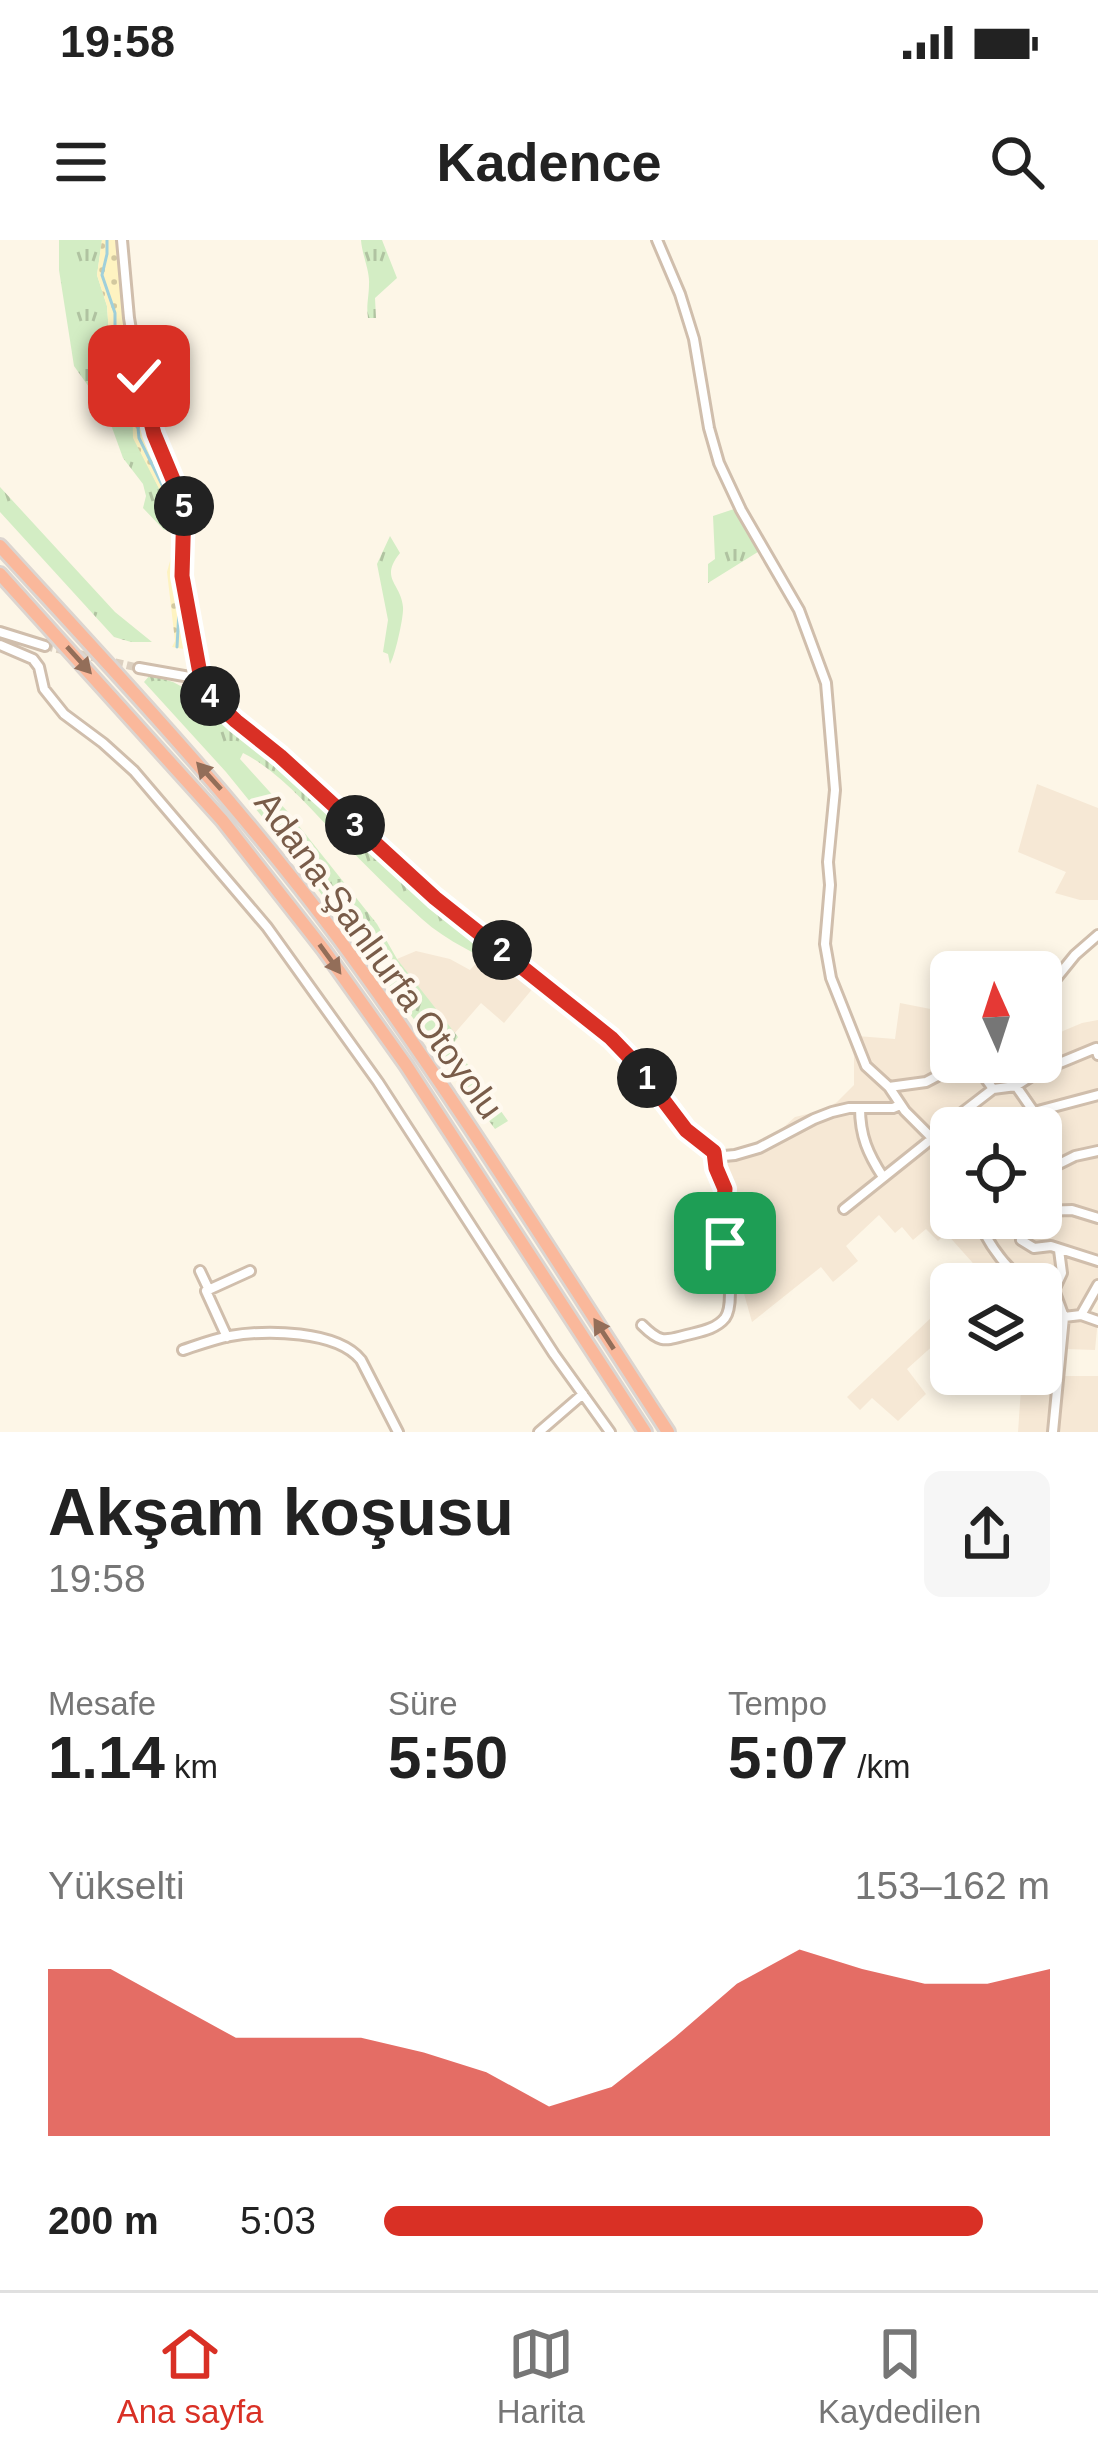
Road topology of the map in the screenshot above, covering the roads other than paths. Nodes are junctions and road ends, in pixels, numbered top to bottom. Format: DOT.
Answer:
graph roads {
  1 [pos="122,240"];
  2 [pos="657,240"];
  3 [pos="0,546"];
  4 [pos="0,574"];
  5 [pos="0,632"];
  6 [pos="0,645"];
  7 [pos="45,646"];
  8 [pos="139,668"];
  9 [pos="201,679"];
  10 [pos="1098,935"];
  11 [pos="1062,971"];
  12 [pos="1098,1055"];
  13 [pos="930,1080"];
  14 [pos="989,1083"];
  15 [pos="1016,1086"];
  16 [pos="890,1087"];
  17 [pos="993,1089"];
  18 [pos="1098,1095"];
  19 [pos="900,1105"];
  20 [pos="970,1107"];
  21 [pos="860,1108"];
  22 [pos="930,1134"];
  23 [pos="930,1139"];
  24 [pos="1098,1150"];
  25 [pos="714,1152"];
  26 [pos="1062,1162"];
  27 [pos="883,1177"];
  28 [pos="844,1209"];
  29 [pos="1062,1210"];
  30 [pos="1098,1218"];
  31 [pos="988,1239"];
  32 [pos="1022,1240"];
  33 [pos="1059,1250"];
  34 [pos="1098,1261"];
  35 [pos="1007,1263"];
  36 [pos="1061,1263"];
  37 [pos="200,1271"];
  38 [pos="250,1271"];
  39 [pos="1098,1285"];
  40 [pos="209,1290"];
  41 [pos="1062,1312"];
  42 [pos="1081,1315"];
  43 [pos="1064,1317"];
  44 [pos="1098,1321"];
  45 [pos="642,1324"];
  46 [pos="227,1337"];
  47 [pos="183,1350"];
  48 [pos="583,1394"];
  49 [pos="398,1432"];
  50 [pos="538,1432"];
  51 [pos="610,1432"];
  52 [pos="645,1432"];
  53 [pos="668,1432"];
  54 [pos="1053,1432"];
  1 -- 9 [label="street"];
  2 -- 16 [label="street"];
  53 -- 3 [label="highway, Adana-Şanlıurfa Otoyolu, one-way"];
  4 -- 52 [label="highway, Adana-Şanlıurfa Otoyolu, one-way"];
  5 -- 7 [label="street"];
  6 -- 48 [label="street"];
  8 -- 9 [label="street"];
  9 -- 25 [label="street"];
  10 -- 11 [label="street"];
  12 -- 15 [label="street"];
  13 -- 16 [label="street"];
  14 -- 17 [label="street"];
  15 -- 17 [label="street"];
  15 -- 18 [label="street"];
  16 -- 19 [label="street"];
  17 -- 20 [label="street"];
  19 -- 21 [label="street"];
  19 -- 22 [label="street"];
  21 -- 25 [label="street"];
  21 -- 27 [label="street"];
  23 -- 27 [label="street"];
  24 -- 26 [label="street"];
  25 -- 45 [label="street"];
  27 -- 28 [label="street"];
  29 -- 30 [label="street"];
  31 -- 35 [label="street"];
  32 -- 33 [label="street"];
  33 -- 34 [label="street"];
  33 -- 36 [label="street"];
  37 -- 40 [label="street"];
  38 -- 40 [label="street"];
  39 -- 42 [label="street"];
  40 -- 46 [label="street"];
  41 -- 43 [label="street"];
  42 -- 43 [label="street"];
  42 -- 44 [label="street"];
  43 -- 54 [label="street"];
  46 -- 47 [label="street"];
  46 -- 49 [label="street"];
  48 -- 50 [label="street"];
  48 -- 51 [label="street"];
}
